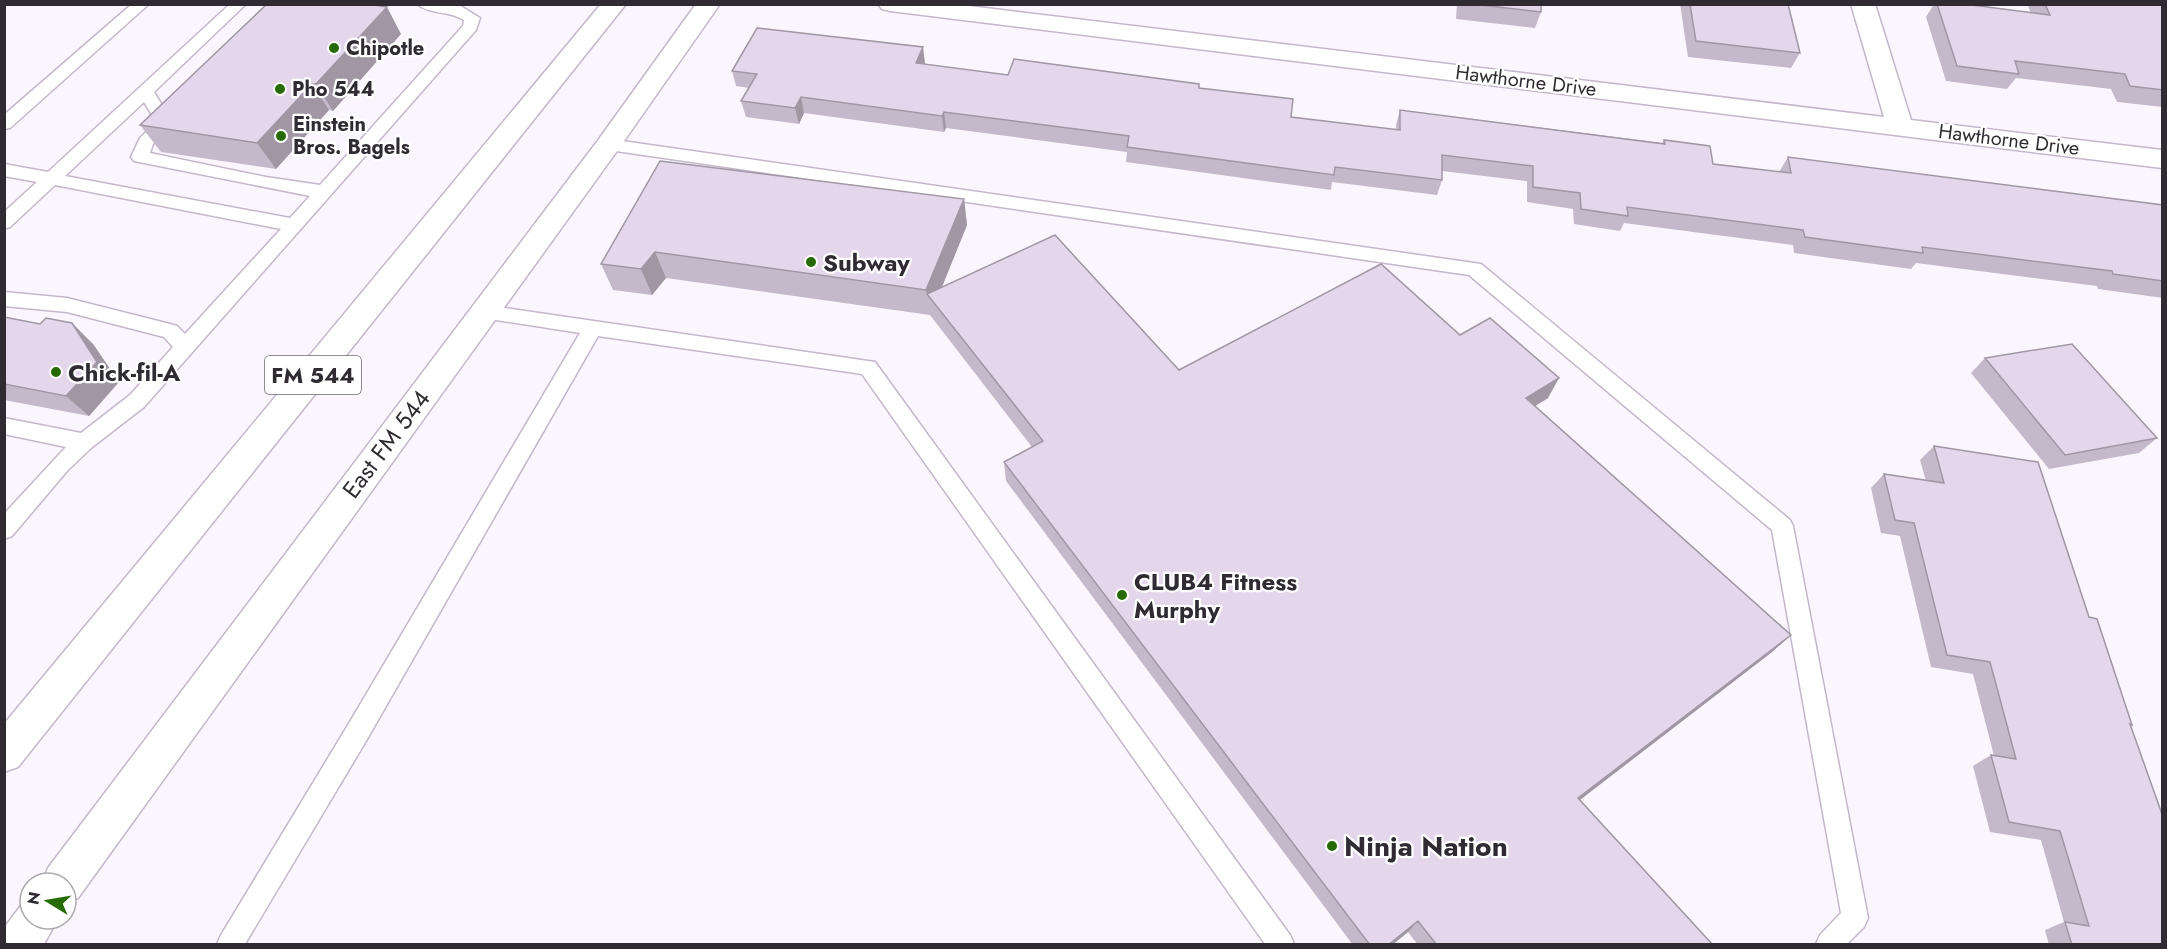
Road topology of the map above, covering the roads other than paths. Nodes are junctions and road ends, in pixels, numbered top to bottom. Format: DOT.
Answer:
graph roads {
  1 [pos="142,4"];
  2 [pos="239,4"];
  3 [pos="424,4"];
  4 [pos="614,4"];
  5 [pos="708,4"];
  6 [pos="890,4"];
  7 [pos="1863,4"];
  8 [pos="145,92"];
  9 [pos="4,124"];
  10 [pos="1900,126"];
  11 [pos="608,146"];
  12 [pos="2163,159"];
  13 [pos="4,170"];
  14 [pos="52,178"];
  15 [pos="324,192"];
  16 [pos="4,223"];
  17 [pos="294,225"];
  18 [pos="4,300"];
  19 [pos="484,312"];
  20 [pos="593,328"];
  21 [pos="185,347"];
  22 [pos="4,426"];
  23 [pos="84,442"];
  24 [pos="4,530"];
  25 [pos="4,754"];
  26 [pos="72,871"];
  27 [pos="29,931"];
  28 [pos="19,945"];
  29 [pos="230,945"];
  30 [pos="1281,945"];
  31 [pos="1829,945"];
  1 -- 9 [label="lane"];
  2 -- 8 [label="lane"];
  3 -- 15 [label="lane"];
  4 -- 25 [label="main road, FM 544"];
  5 -- 11 [label="main road, East FM 544"];
  6 -- 10 [label="main road, Hawthorne Drive"];
  7 -- 10 [label="main road"];
  8 -- 14 [label="lane"];
  8 -- 15 [label="lane"];
  10 -- 12 [label="main road, Hawthorne Drive"];
  11 -- 19 [label="main road, East FM 544"];
  11 -- 31 [label="lane"];
  13 -- 14 [label="lane"];
  14 -- 16 [label="lane"];
  14 -- 17 [label="lane"];
  15 -- 17 [label="lane"];
  17 -- 21 [label="lane"];
  18 -- 21 [label="lane"];
  19 -- 20 [label="lane"];
  19 -- 26 [label="main road, East FM 544"];
  20 -- 29 [label="lane"];
  20 -- 30 [label="lane"];
  21 -- 23 [label="lane"];
  22 -- 23 [label="lane"];
  23 -- 24 [label="lane"];
  27 -- 28 [label="main road"];
}
